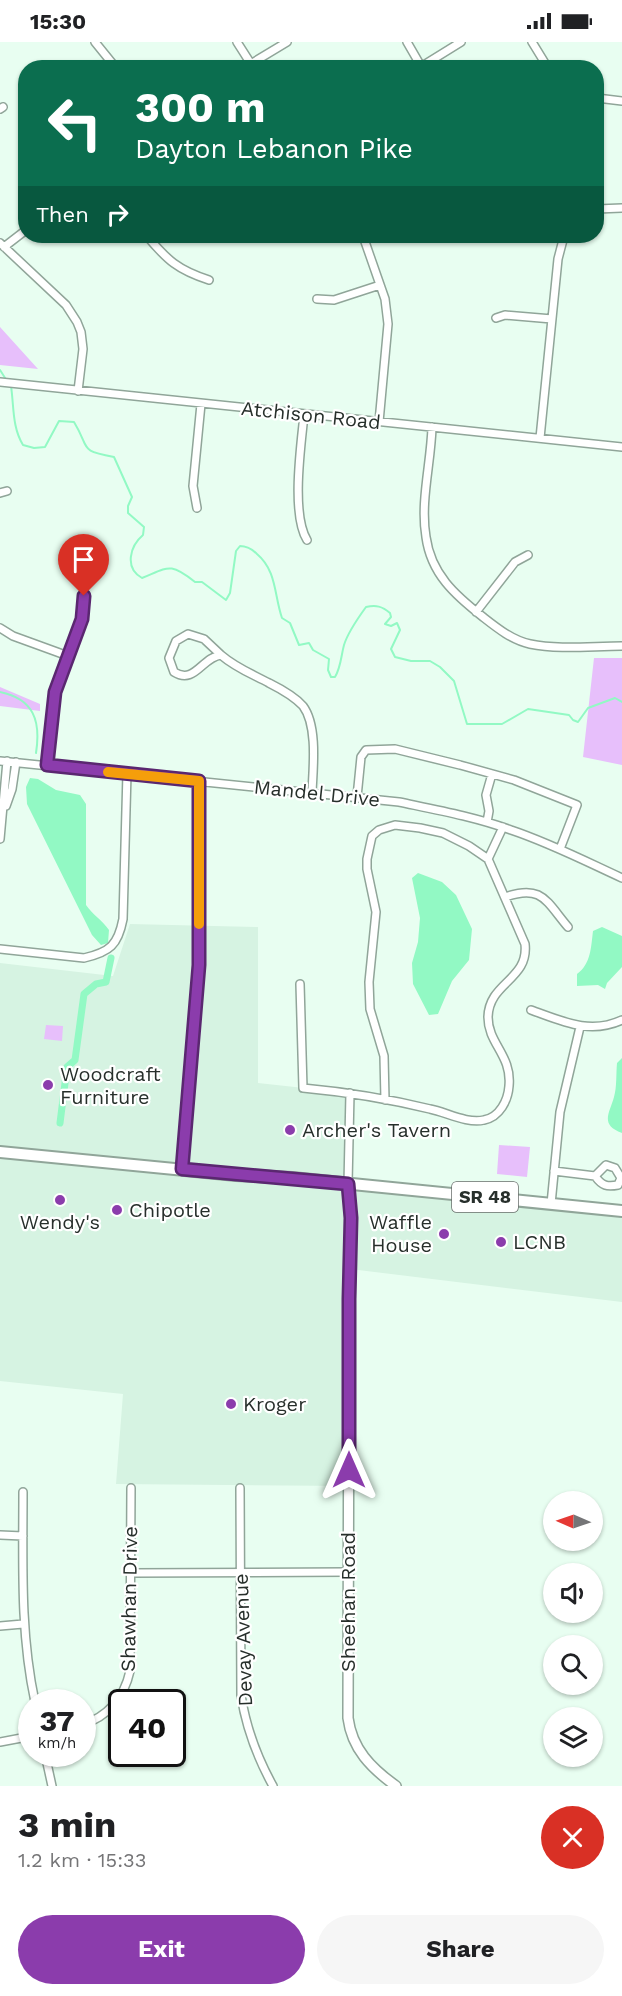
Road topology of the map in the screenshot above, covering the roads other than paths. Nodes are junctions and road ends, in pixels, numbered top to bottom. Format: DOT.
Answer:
graph roads {
  1 [pos="95,42"];
  2 [pos="237,42"];
  3 [pos="287,42"];
  4 [pos="407,42"];
  5 [pos="460,42"];
  6 [pos="532,42"];
  7 [pos="110,60"];
  8 [pos="245,60"];
  9 [pos="258,60"];
  10 [pos="417,60"];
  11 [pos="432,60"];
  12 [pos="543,60"];
  13 [pos="604,99"];
  14 [pos="622,101"];
  15 [pos="622,208"];
  16 [pos="604,209"];
  17 [pos="18,235"];
  18 [pos="153,243"];
  19 [pos="365,243"];
  20 [pos="562,243"];
  21 [pos="2,245"];
  22 [pos="209,280"];
  23 [pos="380,285"];
  24 [pos="317,299"];
  25 [pos="496,318"];
  26 [pos="552,319"];
  27 [pos="0,382"];
  28 [pos="78,390"];
  29 [pos="201,404"];
  30 [pos="304,415"];
  31 [pos="379,422"];
  32 [pos="432,428"];
  33 [pos="540,438"];
  34 [pos="622,447"];
  35 [pos="198,508"];
  36 [pos="307,540"];
  37 [pos="528,555"];
  38 [pos="84,596"];
  39 [pos="476,612"];
  40 [pos="0,628"];
  41 [pos="622,646"];
  42 [pos="221,655"];
  43 [pos="68,656"];
  44 [pos="4,761"];
  45 [pos="16,762"];
  46 [pos="47,765"];
  47 [pos="127,773"];
  48 [pos="492,774"];
  49 [pos="199,781"];
  50 [pos="312,792"];
  51 [pos="357,797"];
  52 [pos="4,811"];
  53 [pos="487,822"];
  54 [pos="503,827"];
  55 [pos="0,839"];
  56 [pos="560,849"];
  57 [pos="488,859"];
  58 [pos="622,878"];
  59 [pos="505,897"];
  60 [pos="568,927"];
  61 [pos="0,949"];
  62 [pos="300,984"];
  63 [pos="531,1010"];
  64 [pos="622,1020"];
  65 [pos="580,1027"];
  66 [pos="350,1093"];
  67 [pos="385,1100"];
  68 [pos="0,1152"];
  69 [pos="182,1169"];
  70 [pos="554,1171"];
  71 [pos="595,1176"];
  72 [pos="348,1184"];
  73 [pos="551,1204"];
  74 [pos="622,1211"];
  75 [pos="132,1488"];
  76 [pos="240,1488"];
  77 [pos="23,1492"];
  78 [pos="0,1535"];
  79 [pos="23,1536"];
  80 [pos="348,1572"];
  81 [pos="132,1573"];
  82 [pos="241,1573"];
  83 [pos="23,1624"];
  84 [pos="0,1626"];
  85 [pos="32,1689"];
  86 [pos="96,1720"];
  87 [pos="18,1739"];
  88 [pos="0,1742"];
  89 [pos="48,1767"];
  90 [pos="52,1786"];
  91 [pos="273,1786"];
  92 [pos="396,1786"];
  1 -- 7 [label="street"];
  2 -- 8 [label="street"];
  3 -- 9 [label="street"];
  4 -- 10 [label="street"];
  5 -- 11 [label="street"];
  6 -- 12 [label="street"];
  13 -- 14 [label="street"];
  15 -- 16 [label="street"];
  17 -- 21 [label="street"];
  18 -- 22 [label="street"];
  19 -- 23 [label="street"];
  20 -- 26 [label="street"];
  21 -- 28 [label="street"];
  23 -- 24 [label="street"];
  23 -- 31 [label="street"];
  25 -- 26 [label="street"];
  26 -- 33 [label="street"];
  27 -- 28 [label="street, Atchison Road"];
  28 -- 29 [label="street, Atchison Road"];
  29 -- 30 [label="street, Atchison Road"];
  29 -- 35 [label="street"];
  30 -- 31 [label="street, Atchison Road"];
  30 -- 36 [label="street"];
  31 -- 32 [label="street, Atchison Road"];
  32 -- 33 [label="street, Atchison Road"];
  32 -- 39 [label="street"];
  33 -- 34 [label="street, Atchison Road"];
  37 -- 39 [label="street"];
  38 -- 43 [label="street"];
  39 -- 41 [label="street"];
  40 -- 43 [label="street"];
  42 -- 42 [label="street"];
  42 -- 50 [label="street"];
  43 -- 46 [label="street"];
  44 -- 45 [label="street, Mandel Drive"];
  44 -- 52 [label="street"];
  45 -- 46 [label="street, Mandel Drive"];
  45 -- 52 [label="street"];
  46 -- 47 [label="street, Mandel Drive"];
  47 -- 49 [label="street, Mandel Drive"];
  47 -- 61 [label="street"];
  48 -- 51 [label="street"];
  48 -- 53 [label="street"];
  48 -- 56 [label="street"];
  49 -- 50 [label="street, Mandel Drive"];
  49 -- 69 [label="street"];
  50 -- 51 [label="street, Mandel Drive"];
  51 -- 53 [label="street, Mandel Drive"];
  52 -- 55 [label="street"];
  53 -- 54 [label="street, Mandel Drive"];
  54 -- 56 [label="street, Mandel Drive"];
  54 -- 57 [label="street"];
  56 -- 58 [label="street, Mandel Drive"];
  57 -- 59 [label="street"];
  57 -- 67 [label="street"];
  59 -- 60 [label="street"];
  59 -- 67 [label="street"];
  62 -- 66 [label="street"];
  63 -- 65 [label="street"];
  64 -- 65 [label="street"];
  65 -- 70 [label="street"];
  66 -- 67 [label="street"];
  66 -- 72 [label="street"];
  68 -- 69 [label="main road, SR 48"];
  69 -- 72 [label="main road, SR 48"];
  70 -- 71 [label="street"];
  70 -- 73 [label="street"];
  72 -- 73 [label="main road, SR 48"];
  72 -- 80 [label="street, Sheehan Road"];
  73 -- 74 [label="main road, SR 48"];
  75 -- 81 [label="street, Shawhan Drive"];
  76 -- 82 [label="street, Devay Avenue"];
  77 -- 79 [label="street"];
  78 -- 79 [label="street"];
  79 -- 83 [label="street"];
  80 -- 82 [label="street"];
  80 -- 92 [label="street, Sheehan Road"];
  81 -- 82 [label="street"];
  81 -- 86 [label="street, Shawhan Drive"];
  82 -- 91 [label="street, Devay Avenue"];
  83 -- 84 [label="street"];
  83 -- 85 [label="street"];
  87 -- 88 [label="street"];
  89 -- 90 [label="street"];
}
